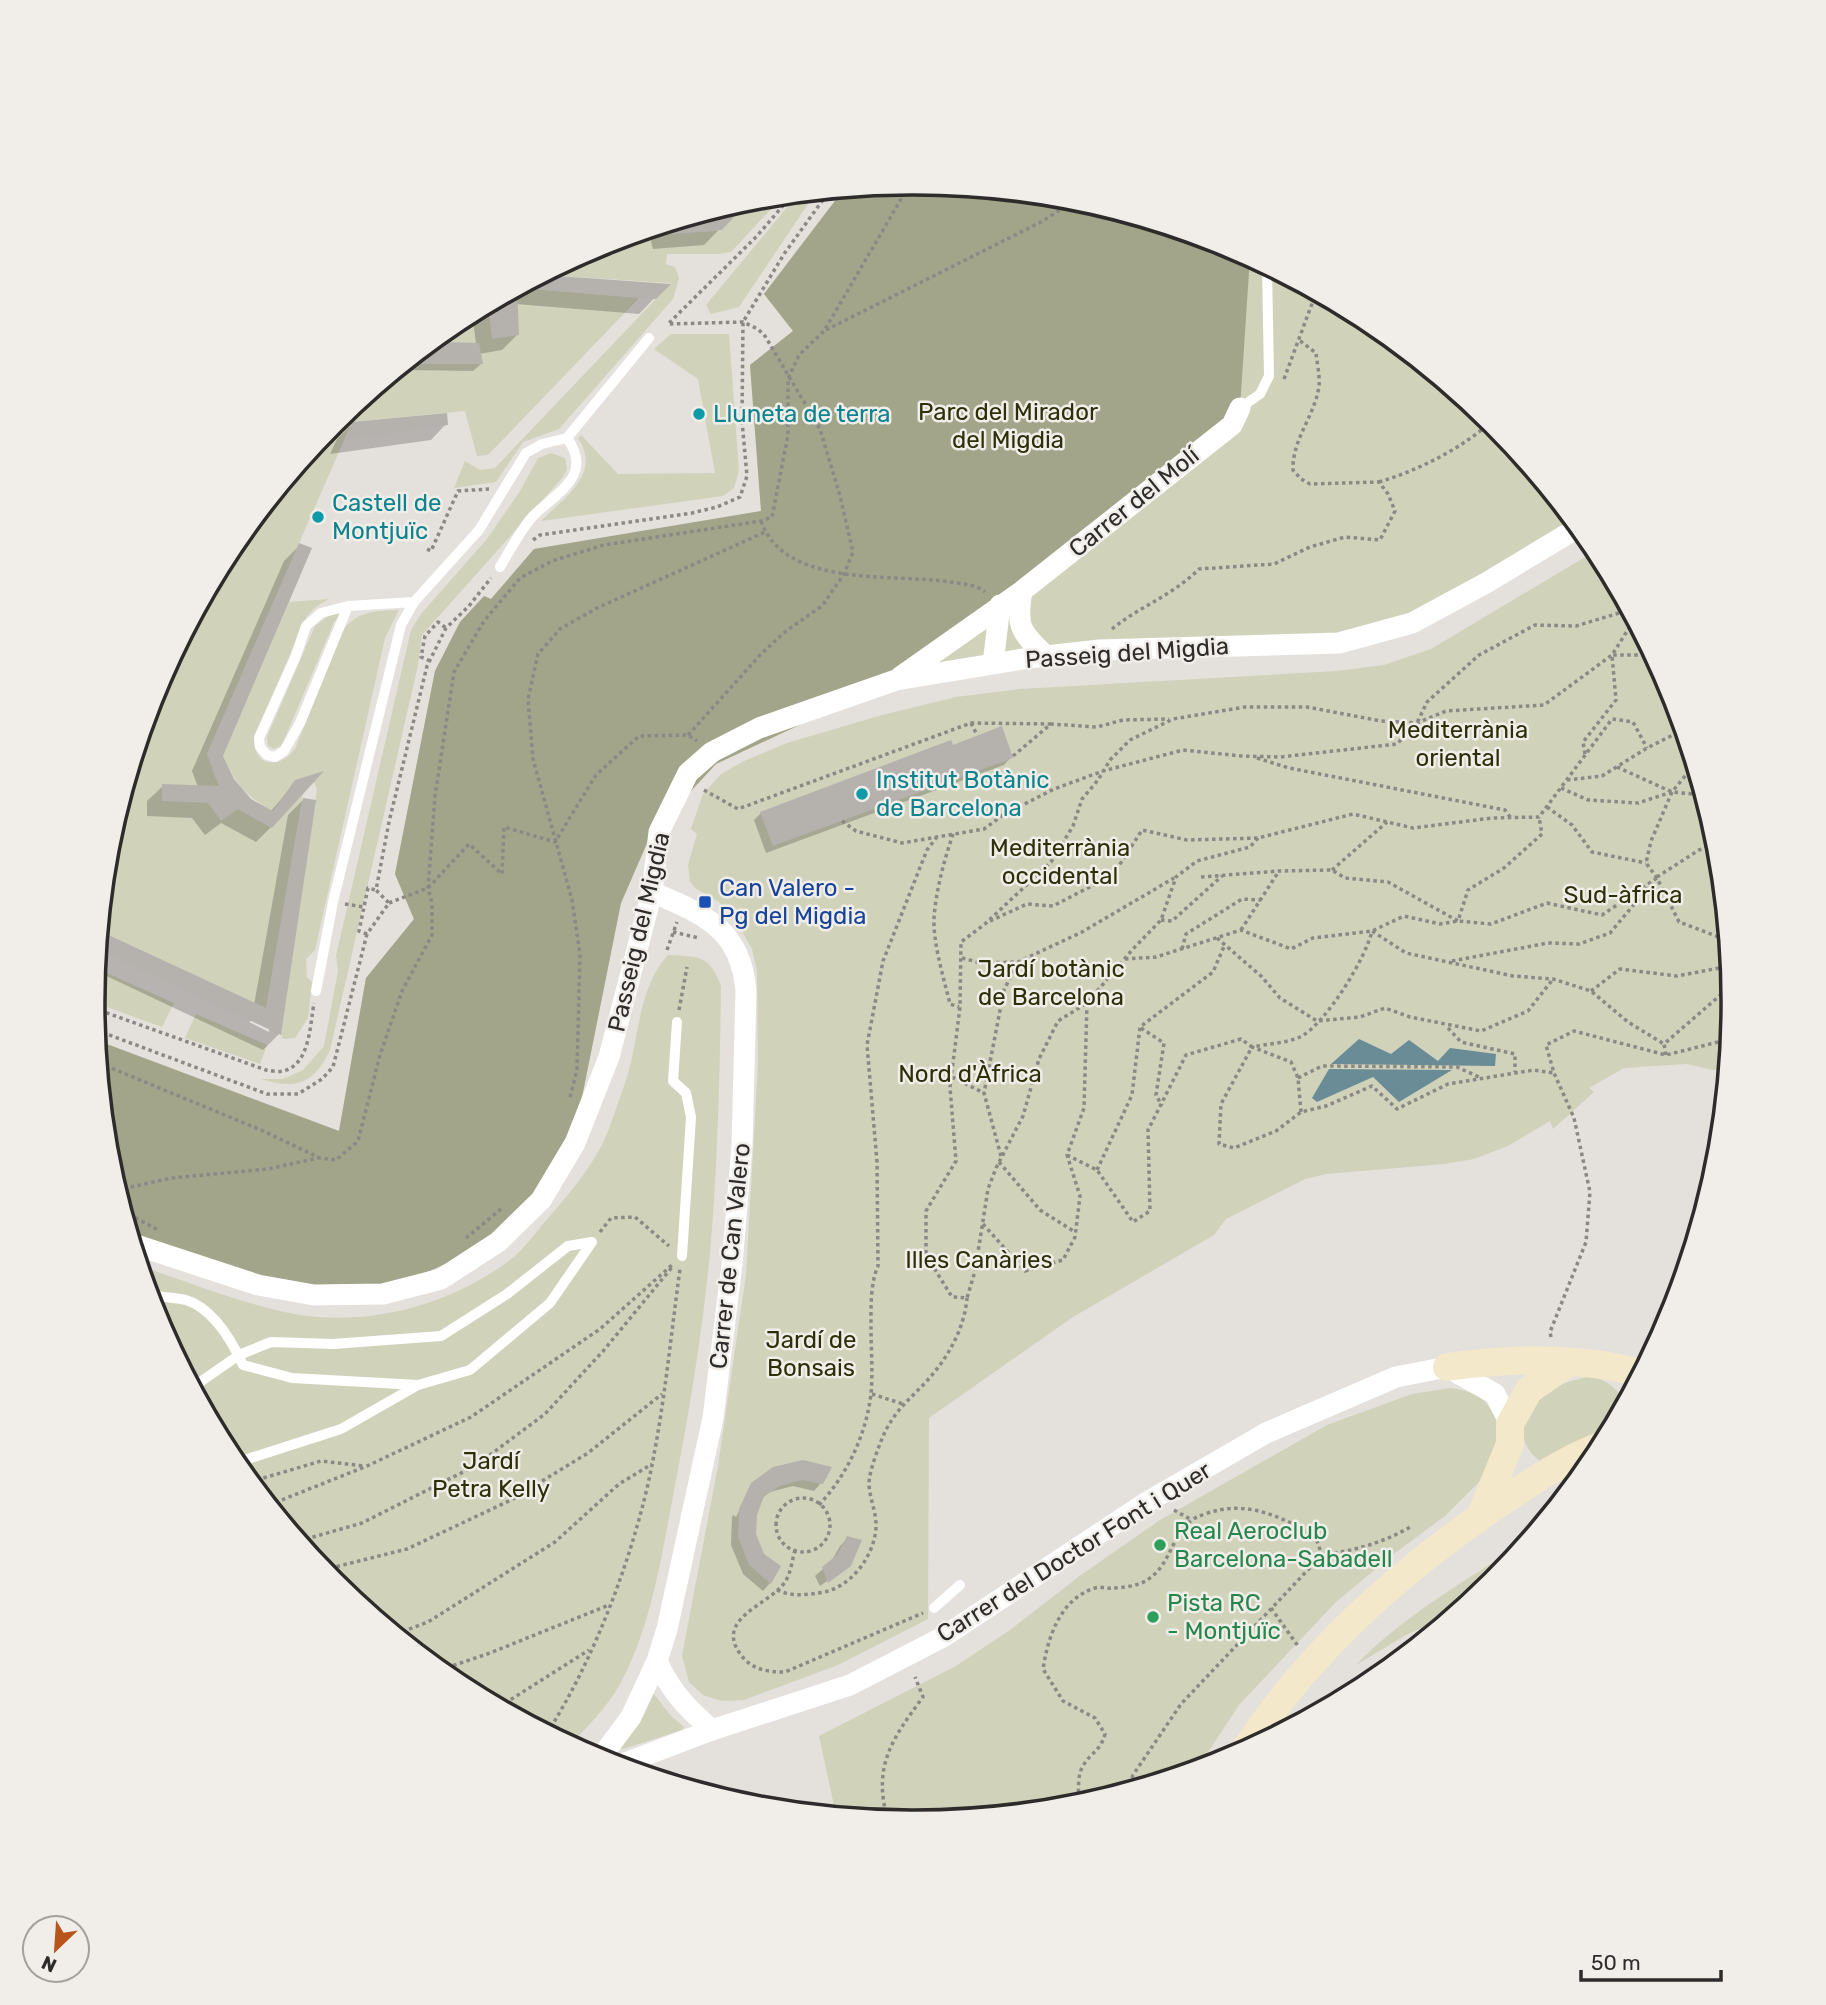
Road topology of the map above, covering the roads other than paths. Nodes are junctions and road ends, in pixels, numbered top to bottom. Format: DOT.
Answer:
graph roads {
  1 [pos="1267,277"];
  2 [pos="649,338"];
  3 [pos="1240,408"];
  4 [pos="566,438"];
  5 [pos="1570,533"];
  6 [pos="500,566"];
  7 [pos="1011,598"];
  8 [pos="414,602"];
  9 [pos="348,606"];
  10 [pos="1046,656"];
  11 [pos="993,664"];
  12 [pos="896,680"];
  13 [pos="652,892"];
  14 [pos="316,991"];
  15 [pos="677,1022"];
  16 [pos="144,1247"];
  17 [pos="681,1256"];
  18 [pos="161,1296"];
  19 [pos="239,1355"];
  20 [pos="1561,1361"];
  21 [pos="1447,1367"];
  22 [pos="1610,1367"];
  23 [pos="1632,1371"];
  24 [pos="200,1382"];
  25 [pos="1625,1384"];
  26 [pos="418,1385"];
  27 [pos="1510,1434"];
  28 [pos="1585,1451"];
  29 [pos="247,1460"];
  30 [pos="1544,1474"];
  31 [pos="1479,1517"];
  32 [pos="960,1585"];
  33 [pos="934,1608"];
  34 [pos="657,1661"];
  35 [pos="712,1730"];
  36 [pos="1256,1733"];
  37 [pos="606,1750"];
  38 [pos="633,1760"];
  1 -- 3 [label="lane"];
  2 -- 4 [label="lane"];
  3 -- 7 [label="street, Carrer del Molí"];
  4 -- 6 [label="lane"];
  4 -- 8 [label="lane"];
  5 -- 10 [label="street, Passeig del Migdia"];
  7 -- 10 [label="street"];
  7 -- 11 [label="street"];
  7 -- 12 [label="street, Carrer del Molí"];
  8 -- 9 [label="lane"];
  8 -- 14 [label="lane"];
  9 -- 9 [label="lane"];
  10 -- 11 [label="street, Passeig del Migdia"];
  11 -- 12 [label="street, Passeig del Migdia"];
  12 -- 13 [label="street, Passeig del Migdia"];
  13 -- 16 [label="street, Passeig del Migdia"];
  13 -- 34 [label="street, Carrer de Can Valero"];
  15 -- 17 [label="lane"];
  18 -- 19 [label="lane"];
  19 -- 24 [label="lane"];
  19 -- 26 [label="lane"];
  19 -- 26 [label="lane"];
  20 -- 21 [label="street"];
  20 -- 22 [label="street"];
  20 -- 27 [label="street"];
  21 -- 27 [label="street"];
  21 -- 35 [label="street, Carrer del Doctor Font i Quer"];
  22 -- 23 [label="street"];
  22 -- 25 [label="street"];
  26 -- 29 [label="lane"];
  27 -- 30 [label="street"];
  27 -- 31 [label="street"];
  28 -- 30 [label="street"];
  30 -- 31 [label="street"];
  31 -- 36 [label="street"];
  32 -- 33 [label="lane"];
  34 -- 35 [label="street"];
  34 -- 37 [label="street, Carrer de Can Valero"];
  35 -- 38 [label="street, Carrer del Doctor Font i Quer"];
}
